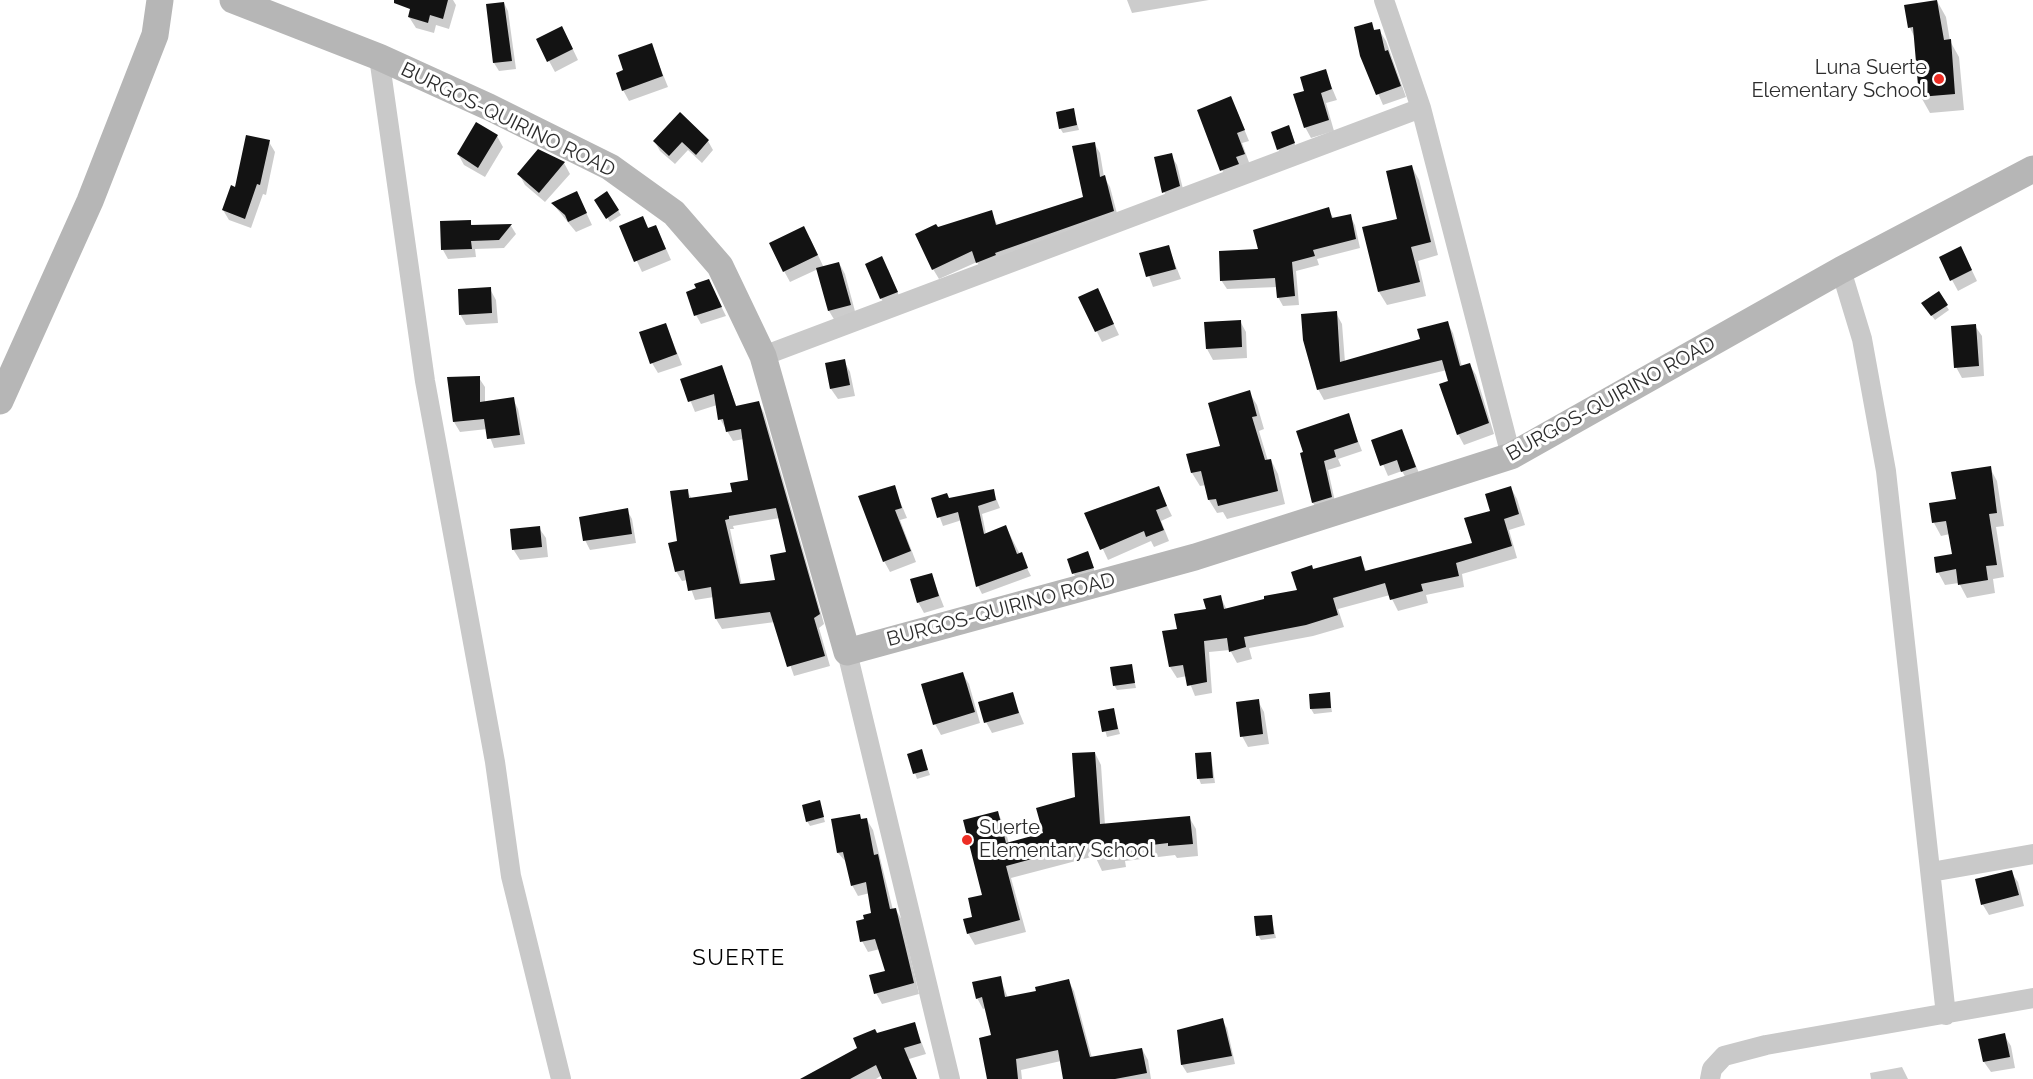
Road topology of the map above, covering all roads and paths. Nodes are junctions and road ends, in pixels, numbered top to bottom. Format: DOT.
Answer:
graph roads {
  1 [pos="160,0"];
  2 [pos="233,0"];
  3 [pos="1384,0"];
  4 [pos="379,57"];
  5 [pos="1420,108"];
  6 [pos="2033,169"];
  7 [pos="1841,270"];
  8 [pos="763,356"];
  9 [pos="0,401"];
  10 [pos="1511,456"];
  11 [pos="847,652"];
  12 [pos="2033,854"];
  13 [pos="1930,872"];
  14 [pos="2033,998"];
  15 [pos="1946,1015"];
  16 [pos="561,1079"];
  17 [pos="950,1079"];
  18 [pos="1710,1079"];
  1 -- 9 [label="street"];
  2 -- 4 [label="street, BURGOS-QUIRINO ROAD"];
  3 -- 5 [label="street"];
  4 -- 8 [label="street, BURGOS-QUIRINO ROAD"];
  4 -- 16 [label="street"];
  5 -- 8 [label="street"];
  5 -- 10 [label="street"];
  6 -- 7 [label="street, BURGOS-QUIRINO ROAD"];
  7 -- 10 [label="street, BURGOS-QUIRINO ROAD"];
  7 -- 13 [label="street"];
  8 -- 11 [label="street, BURGOS-QUIRINO ROAD"];
  10 -- 11 [label="street, BURGOS-QUIRINO ROAD"];
  11 -- 17 [label="street"];
  12 -- 13 [label="street"];
  13 -- 15 [label="street"];
  14 -- 15 [label="street"];
  15 -- 18 [label="street"];
}
